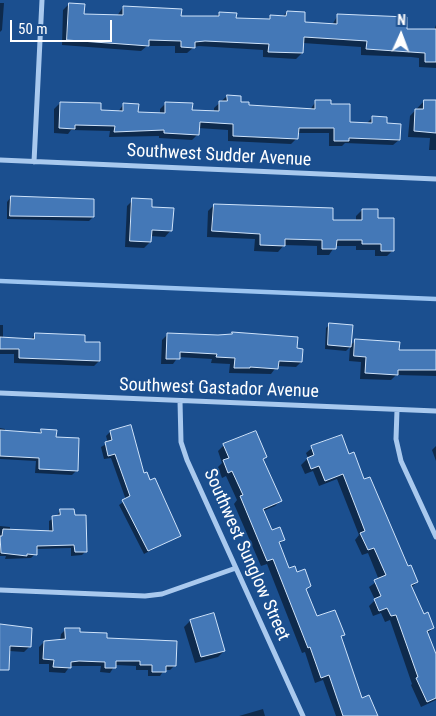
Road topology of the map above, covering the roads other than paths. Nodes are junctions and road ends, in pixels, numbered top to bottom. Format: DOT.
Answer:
graph roads {
  1 [pos="42,0"];
  2 [pos="0,160"];
  3 [pos="34,162"];
  4 [pos="436,179"];
  5 [pos="0,393"];
  6 [pos="180,401"];
  7 [pos="397,410"];
  8 [pos="436,412"];
  9 [pos="436,537"];
  10 [pos="236,568"];
  11 [pos="0,590"];
  12 [pos="303,716"];
  1 -- 3 [label="street"];
  2 -- 3 [label="street, Southwest Sudder Avenue"];
  3 -- 4 [label="street, Southwest Sudder Avenue"];
  5 -- 6 [label="street, Southwest Gastador Avenue"];
  6 -- 7 [label="street, Southwest Gastador Avenue"];
  6 -- 10 [label="street, Southwest Sunglow Street"];
  7 -- 8 [label="street, Southwest Gastador Avenue"];
  7 -- 9 [label="street"];
  10 -- 11 [label="street"];
  10 -- 12 [label="street, Southwest Sunglow Street"];
}
